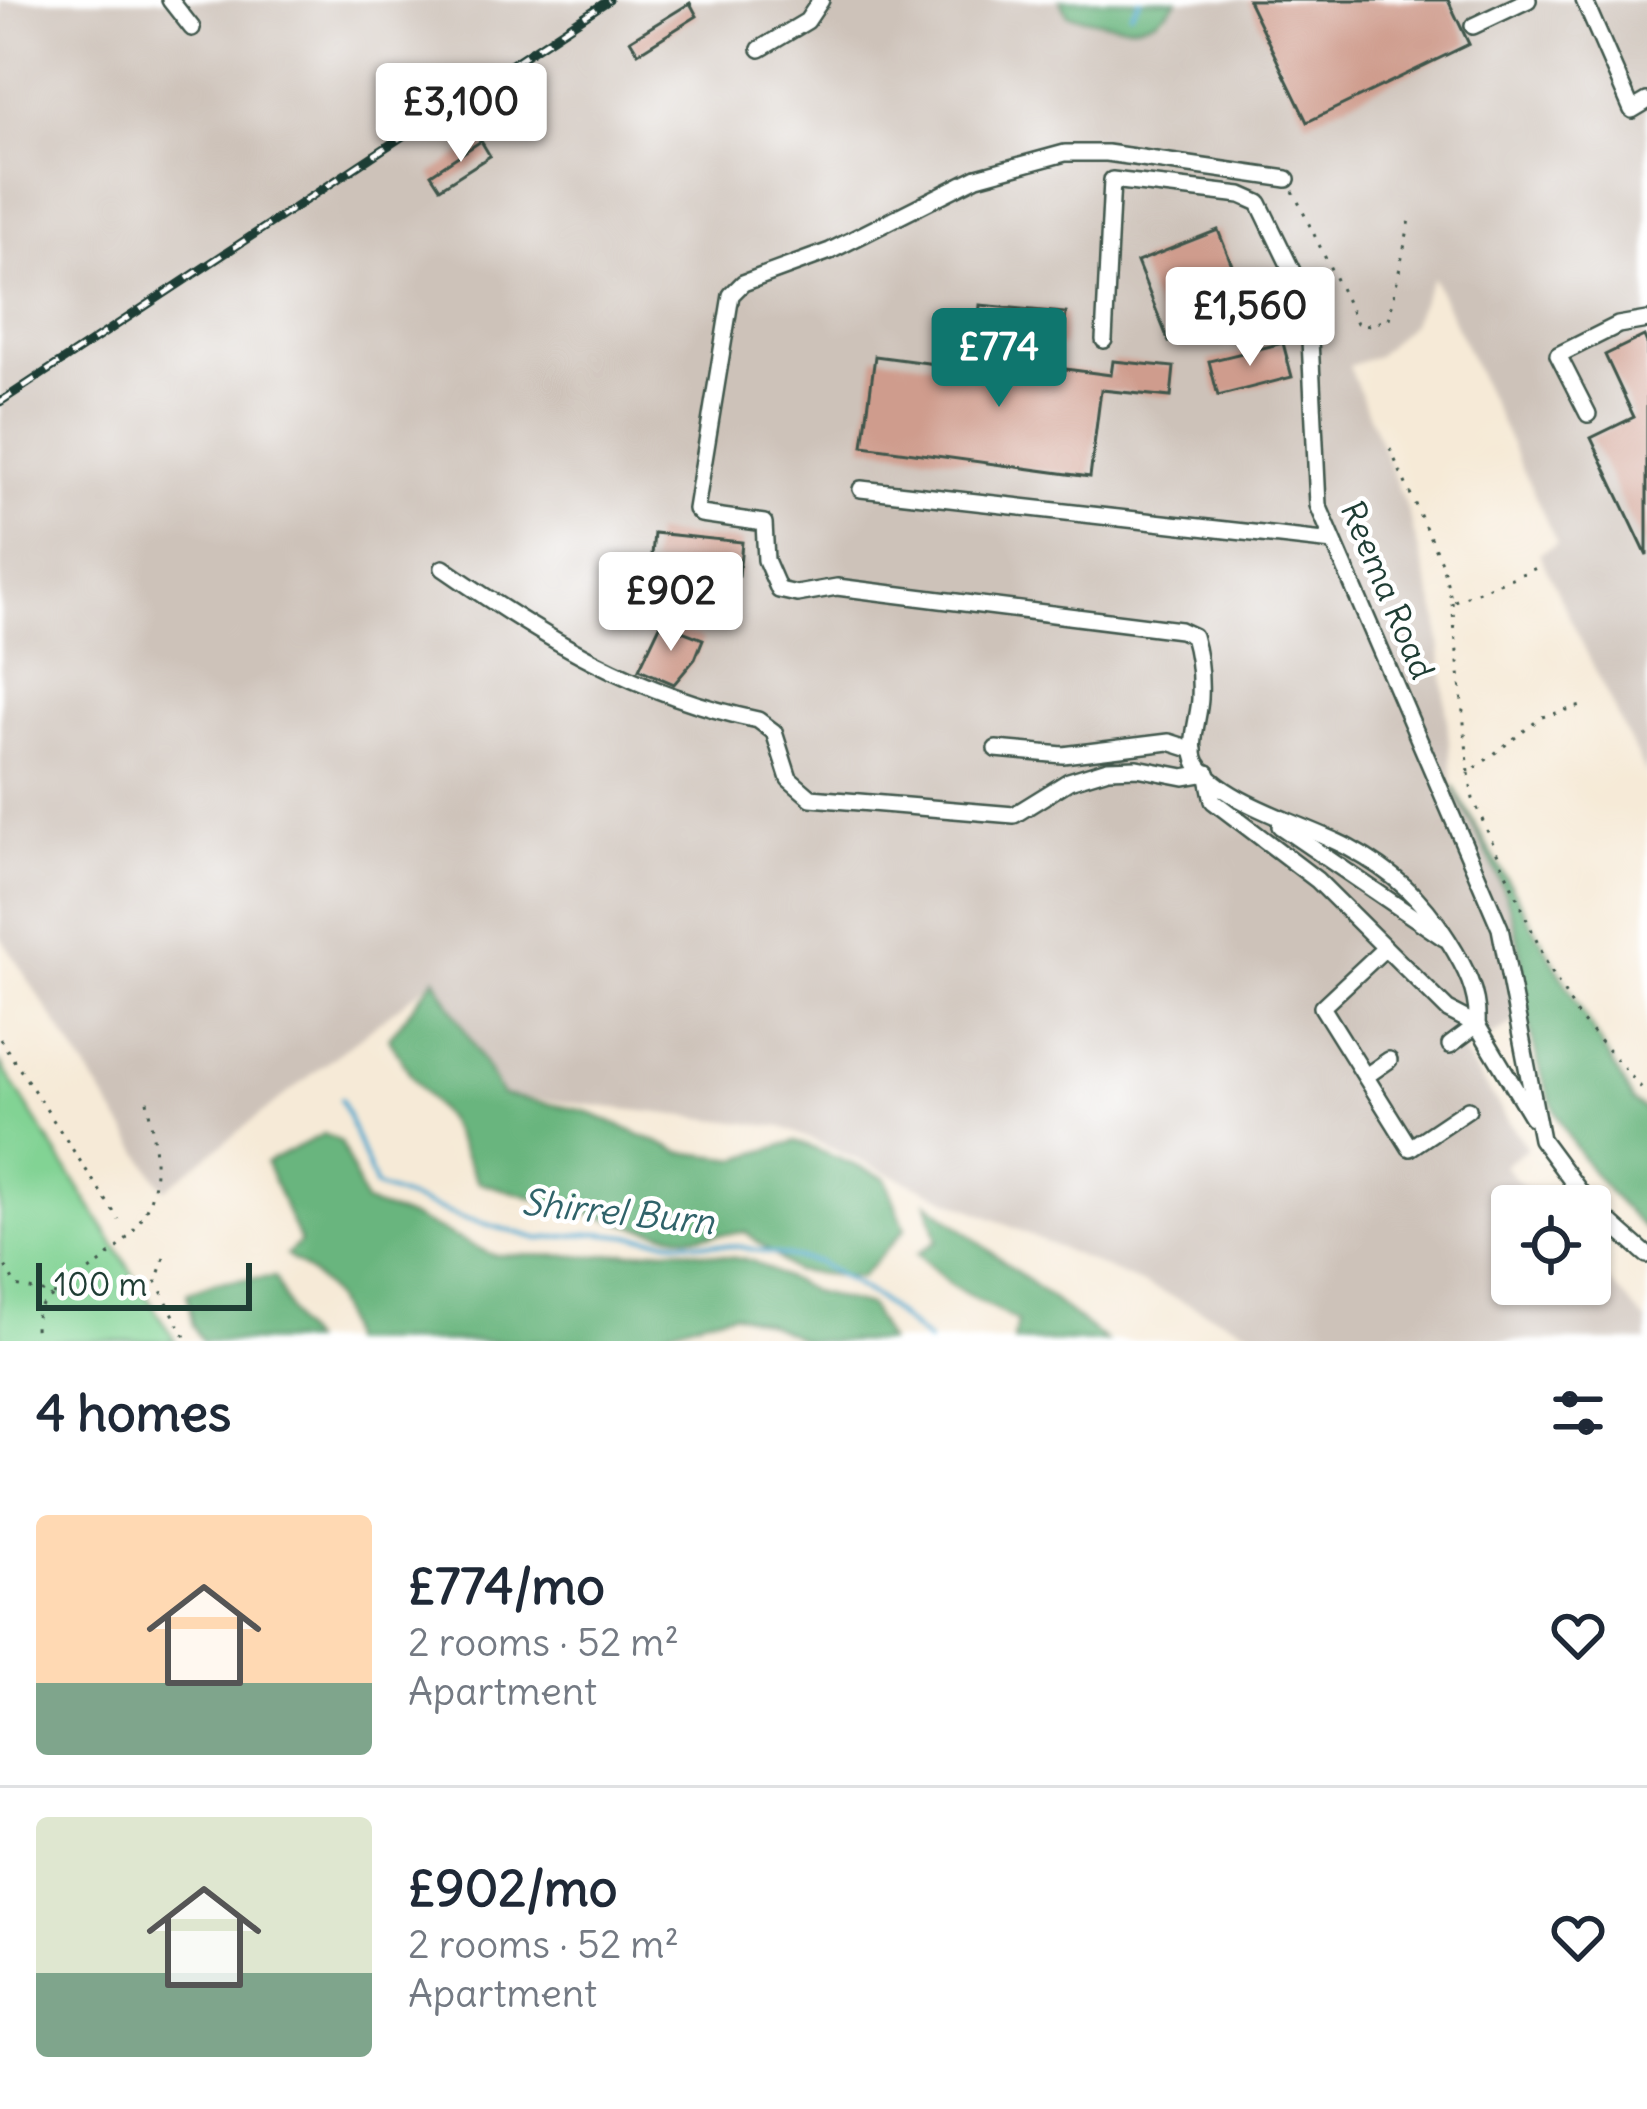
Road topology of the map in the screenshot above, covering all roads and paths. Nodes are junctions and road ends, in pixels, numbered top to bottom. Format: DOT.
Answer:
graph roads {
  1 [pos="170,0"];
  2 [pos="821,0"];
  3 [pos="1528,0"];
  4 [pos="1584,0"];
  5 [pos="1473,26"];
  6 [pos="192,28"];
  7 [pos="760,49"];
  8 [pos="1647,101"];
  9 [pos="1287,179"];
  10 [pos="1411,215"];
  11 [pos="1647,320"];
  12 [pos="1104,340"];
  13 [pos="1588,414"];
  14 [pos="1390,449"];
  15 [pos="860,489"];
  16 [pos="1334,542"];
  17 [pos="1539,566"];
  18 [pos="443,568"];
  19 [pos="1452,602"];
  20 [pos="1585,705"];
  21 [pos="996,749"];
  22 [pos="1194,750"];
  23 [pos="1207,773"];
  24 [pos="1469,773"];
  25 [pos="1385,948"];
  26 [pos="1477,1025"];
  27 [pos="0,1039"];
  28 [pos="1450,1045"];
  29 [pos="1389,1060"];
  30 [pos="1366,1076"];
  31 [pos="1647,1094"];
  32 [pos="146,1095"];
  33 [pos="1468,1109"];
  34 [pos="1539,1127"];
  35 [pos="119,1220"];
  36 [pos="1647,1255"];
  37 [pos="0,1256"];
  38 [pos="164,1258"];
  39 [pos="56,1295"];
  40 [pos="37,1341"];
  41 [pos="187,1341"];
  1 -- 6 [label="street"];
  2 -- 7 [label="street"];
  3 -- 5 [label="street"];
  4 -- 8 [label="street"];
  9 -- 10 [label="path"];
  9 -- 22 [label="street"];
  11 -- 13 [label="street"];
  12 -- 16 [label="street, Reema Road"];
  14 -- 19 [label="path"];
  15 -- 16 [label="street"];
  16 -- 34 [label="street, Reema Road"];
  17 -- 19 [label="path"];
  18 -- 23 [label="street"];
  19 -- 24 [label="path"];
  20 -- 24 [label="path"];
  21 -- 22 [label="street"];
  22 -- 23 [label="street"];
  23 -- 25 [label="street"];
  23 -- 26 [label="street"];
  24 -- 31 [label="path"];
  25 -- 26 [label="street"];
  25 -- 30 [label="street"];
  26 -- 28 [label="street"];
  26 -- 34 [label="street"];
  27 -- 35 [label="path"];
  29 -- 30 [label="street"];
  30 -- 33 [label="street"];
  32 -- 39 [label="path"];
  34 -- 36 [label="street, Reema Road"];
  37 -- 39 [label="path"];
  38 -- 41 [label="path"];
  39 -- 40 [label="path"];
}
